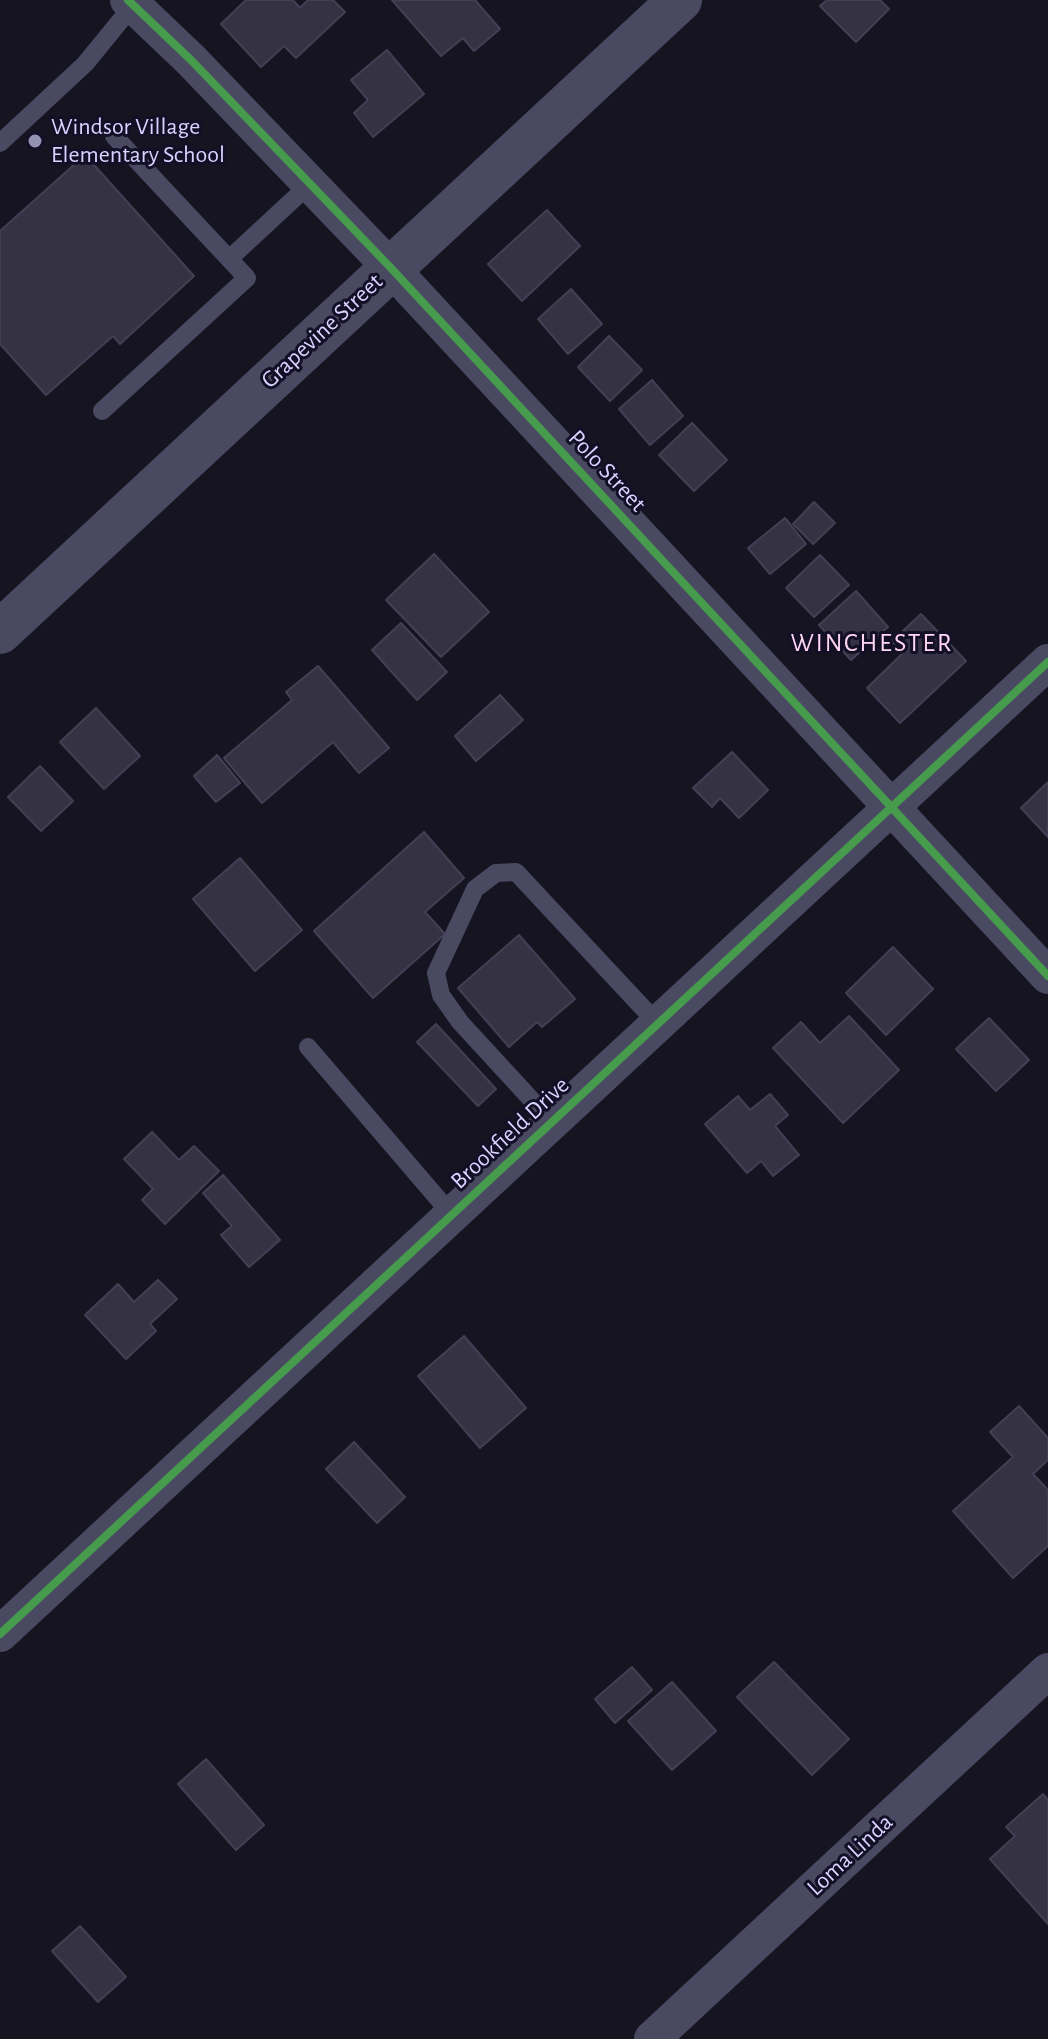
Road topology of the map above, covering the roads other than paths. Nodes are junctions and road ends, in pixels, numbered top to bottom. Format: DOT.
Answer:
graph roads {
  1 [pos="680,0"];
  2 [pos="131,2"];
  3 [pos="114,136"];
  4 [pos="0,143"];
  5 [pos="311,183"];
  6 [pos="229,259"];
  7 [pos="390,267"];
  8 [pos="102,411"];
  9 [pos="0,632"];
  10 [pos="1048,662"];
  11 [pos="892,807"];
  12 [pos="1048,976"];
  13 [pos="658,1024"];
  14 [pos="308,1047"];
  15 [pos="552,1122"];
  16 [pos="452,1215"];
  17 [pos="0,1634"];
  18 [pos="1048,1671"];
  19 [pos="652,2039"];
  1 -- 7 [label="street, Grapevine Street"];
  2 -- 4 [label="lane"];
  2 -- 5 [label="street, Polo Street"];
  3 -- 6 [label="lane"];
  5 -- 6 [label="lane"];
  5 -- 7 [label="street, Polo Street"];
  6 -- 8 [label="lane"];
  7 -- 9 [label="street, Grapevine Street"];
  7 -- 11 [label="street, Polo Street"];
  10 -- 11 [label="street, Brookfield Drive"];
  11 -- 12 [label="street, Polo Street"];
  11 -- 13 [label="street, Brookfield Drive"];
  13 -- 15 [label="street, Brookfield Drive"];
  13 -- 15 [label="lane"];
  14 -- 16 [label="lane"];
  15 -- 16 [label="street, Brookfield Drive"];
  16 -- 17 [label="street, Brookfield Drive"];
  18 -- 19 [label="street, Loma Linda"];
}
